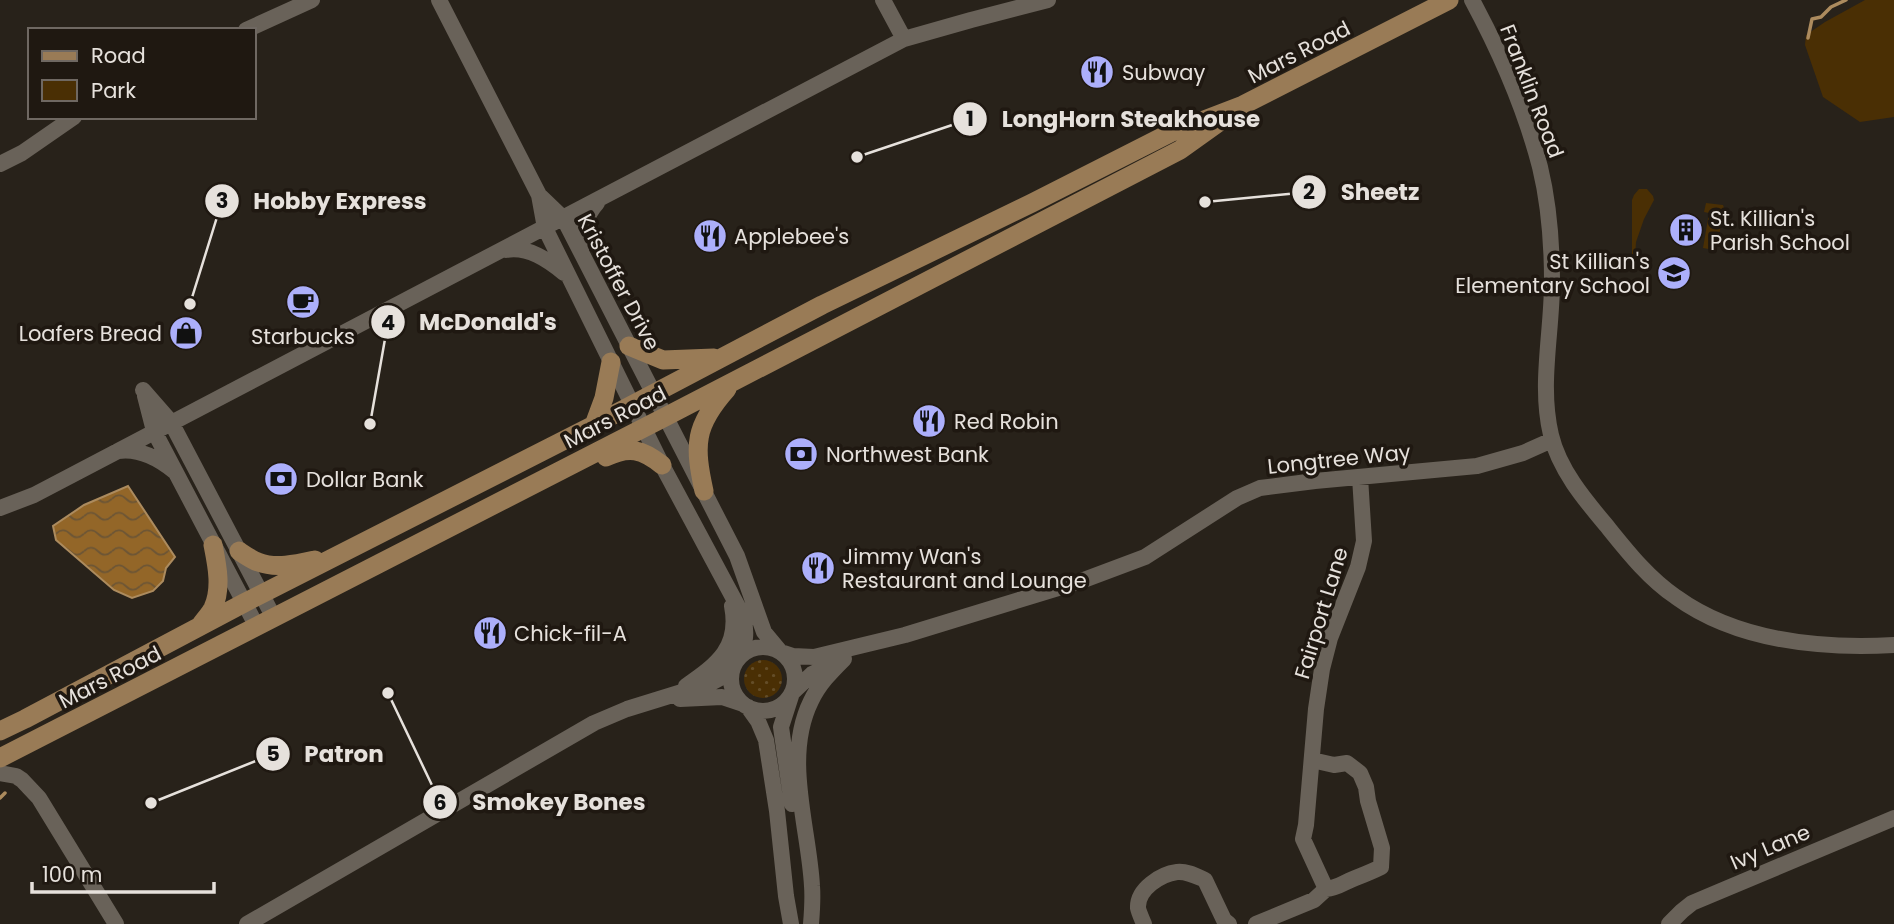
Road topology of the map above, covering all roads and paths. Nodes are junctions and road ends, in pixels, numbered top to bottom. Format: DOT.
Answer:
graph roads {
  1 [pos="312,0"];
  2 [pos="439,0"];
  3 [pos="883,0"];
  4 [pos="1048,0"];
  5 [pos="1449,0"];
  6 [pos="1472,0"];
  7 [pos="250,28"];
  8 [pos="904,39"];
  9 [pos="1243,105"];
  10 [pos="71,119"];
  11 [pos="0,164"];
  12 [pos="539,195"];
  13 [pos="600,200"];
  14 [pos="564,219"];
  15 [pos="545,228"];
  16 [pos="500,251"];
  17 [pos="581,252"];
  18 [pos="569,277"];
  19 [pos="629,346"];
  20 [pos="722,357"];
  21 [pos="611,362"];
  22 [pos="733,382"];
  23 [pos="653,394"];
  24 [pos="208,403"];
  25 [pos="633,404"];
  26 [pos="665,417"];
  27 [pos="171,422"];
  28 [pos="594,425"];
  29 [pos="644,428"];
  30 [pos="154,431"];
  31 [pos="1552,440"];
  32 [pos="185,449"];
  33 [pos="116,452"];
  34 [pos="662,465"];
  35 [pos="175,473"];
  36 [pos="1360,477"];
  37 [pos="704,491"];
  38 [pos="0,508"];
  39 [pos="461,521"];
  40 [pos="213,545"];
  41 [pos="239,551"];
  42 [pos="333,557"];
  43 [pos="729,593"];
  44 [pos="253,599"];
  45 [pos="274,618"];
  46 [pos="257,627"];
  47 [pos="198,629"];
  48 [pos="905,635"];
  49 [pos="1894,645"];
  50 [pos="781,652"];
  51 [pos="844,659"];
  52 [pos="736,662"];
  53 [pos="792,694"];
  54 [pos="660,700"];
  55 [pos="746,706"];
  56 [pos="0,731"];
  57 [pos="0,758"];
  58 [pos="1312,760"];
  59 [pos="0,773"];
  60 [pos="785,810"];
  61 [pos="1894,818"];
  62 [pos="1326,889"];
  63 [pos="116,924"];
  64 [pos="247,924"];
  65 [pos="791,924"];
  66 [pos="810,924"];
  67 [pos="1144,924"];
  68 [pos="1229,924"];
  69 [pos="1256,924"];
  70 [pos="1669,924"];
  1 -- 7 [label="street"];
  2 -- 12 [label="street, Kristoffer Drive"];
  3 -- 8 [label="street"];
  4 -- 8 [label="street"];
  5 -- 9 [label="main road, Mars Road"];
  6 -- 31 [label="street, Franklin Road"];
  8 -- 13 [label="street"];
  9 -- 20 [label="main road, Mars Road"];
  9 -- 22 [label="main road, Mars Road"];
  10 -- 11 [label="street"];
  12 -- 14 [label="street, Kristoffer Drive"];
  12 -- 15 [label="street, Kristoffer Drive"];
  13 -- 14 [label="street"];
  13 -- 17 [label="street"];
  14 -- 15 [label="street"];
  14 -- 17 [label="street, Kristoffer Drive"];
  15 -- 16 [label="street"];
  15 -- 18 [label="street, Kristoffer Drive"];
  16 -- 18 [label="street"];
  16 -- 24 [label="street"];
  17 -- 19 [label="street, Kristoffer Drive"];
  18 -- 21 [label="street, Kristoffer Drive"];
  19 -- 20 [label="main road"];
  19 -- 23 [label="street, Kristoffer Drive"];
  20 -- 23 [label="main road, Mars Road"];
  21 -- 25 [label="street, Kristoffer Drive"];
  21 -- 28 [label="main road"];
  22 -- 26 [label="main road, Mars Road"];
  22 -- 37 [label="main road"];
  23 -- 25 [label="main road, Mars Road"];
  23 -- 26 [label="street, Kristoffer Drive"];
  24 -- 27 [label="street"];
  24 -- 32 [label="street"];
  25 -- 28 [label="main road, Mars Road"];
  25 -- 29 [label="street, Kristoffer Drive"];
  26 -- 29 [label="main road, Mars Road"];
  26 -- 37 [label="street, Kristoffer Drive"];
  27 -- 30 [label="street"];
  27 -- 30 [label="street"];
  27 -- 32 [label="street"];
  28 -- 42 [label="main road, Mars Road"];
  29 -- 34 [label="street, Kristoffer Drive"];
  29 -- 39 [label="main road, Mars Road"];
  30 -- 33 [label="street"];
  30 -- 35 [label="street"];
  31 -- 36 [label="street, Longtree Way"];
  31 -- 49 [label="street, Franklin Road"];
  32 -- 41 [label="street"];
  33 -- 35 [label="street"];
  33 -- 38 [label="street"];
  34 -- 39 [label="main road"];
  34 -- 43 [label="street, Kristoffer Drive"];
  35 -- 40 [label="street"];
  36 -- 48 [label="street, Longtree Way"];
  36 -- 58 [label="street, Fairport Lane"];
  37 -- 50 [label="street, Kristoffer Drive"];
  39 -- 45 [label="main road, Mars Road"];
  40 -- 44 [label="street"];
  40 -- 47 [label="main road"];
  41 -- 42 [label="main road"];
  41 -- 44 [label="street"];
  42 -- 44 [label="main road, Mars Road"];
  43 -- 52 [label="street, Kristoffer Drive"];
  43 -- 54 [label="street"];
  44 -- 45 [label="street"];
  44 -- 46 [label="street"];
  44 -- 47 [label="main road, Mars Road"];
  45 -- 46 [label="main road, Mars Road"];
  46 -- 57 [label="main road, Mars Road"];
  47 -- 56 [label="main road, Mars Road"];
  48 -- 50 [label="street"];
  48 -- 51 [label="street"];
  50 -- 52 [label="street"];
  50 -- 53 [label="street"];
  51 -- 53 [label="street"];
  51 -- 66 [label="street"];
  52 -- 54 [label="street"];
  52 -- 55 [label="street"];
  53 -- 55 [label="street"];
  53 -- 60 [label="street"];
  54 -- 55 [label="street"];
  54 -- 64 [label="street"];
  55 -- 60 [label="street"];
  58 -- 62 [label="street, Fairport Lane"];
  58 -- 62 [label="street"];
  59 -- 63 [label="street"];
  60 -- 65 [label="street"];
  60 -- 66 [label="street"];
  61 -- 70 [label="street, Ivy Lane"];
  62 -- 69 [label="street"];
  67 -- 68 [label="street"];
}
